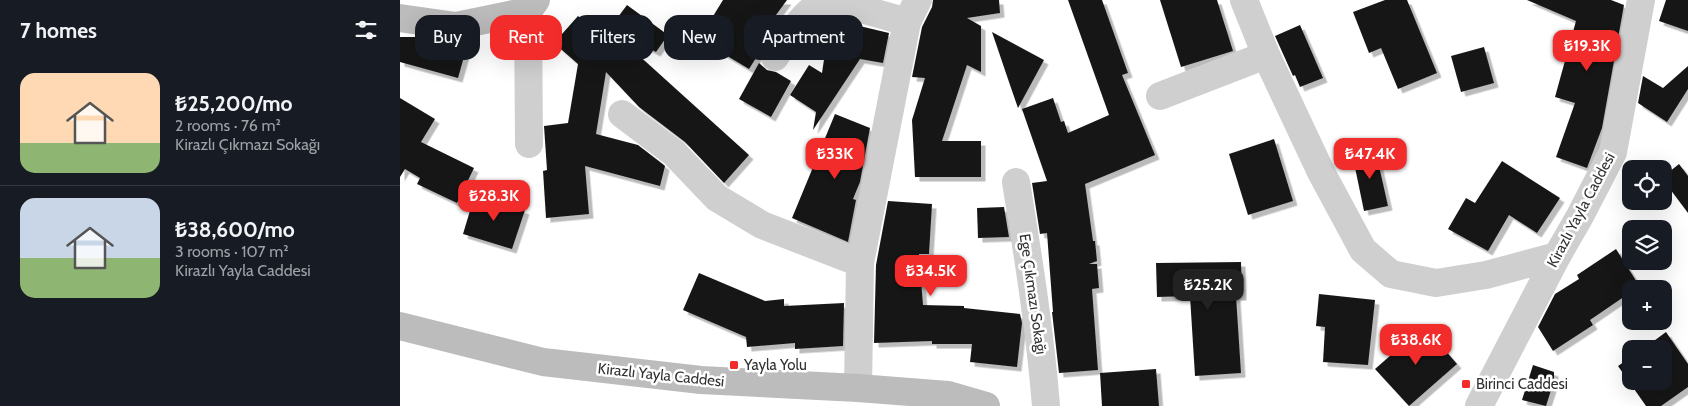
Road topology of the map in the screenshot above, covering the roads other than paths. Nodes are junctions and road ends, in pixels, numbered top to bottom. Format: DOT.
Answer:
graph roads {
  1 [pos="1244,0"];
  2 [pos="1641,0"];
  3 [pos="532,6"];
  4 [pos="912,11"];
  5 [pos="807,15"];
  6 [pos="400,18"];
  7 [pos="1266,54"];
  8 [pos="1160,96"];
  9 [pos="622,114"];
  10 [pos="529,144"];
  11 [pos="1016,182"];
  12 [pos="1557,256"];
  13 [pos="860,263"];
  14 [pos="400,326"];
  15 [pos="858,388"];
  16 [pos="948,401"];
  17 [pos="986,406"];
  18 [pos="1046,406"];
  19 [pos="1479,406"];
  1 -- 7 [label="street"];
  2 -- 12 [label="street, Kirazlı Yayla Caddesi"];
  3 -- 6 [label="main road"];
  3 -- 10 [label="street"];
  4 -- 5 [label="street"];
  4 -- 13 [label="street"];
  7 -- 8 [label="street"];
  7 -- 12 [label="street"];
  9 -- 13 [label="street"];
  11 -- 18 [label="street, Ege Çıkmazı Sokağı"];
  12 -- 19 [label="street, Kirazlı Yayla Caddesi"];
  13 -- 15 [label="street"];
  14 -- 15 [label="main road, Kirazlı Yayla Caddesi"];
  15 -- 16 [label="main road, Kirazlı Yayla Caddesi"];
  16 -- 17 [label="main road, Kirazlı Yayla Caddesi"];
}
